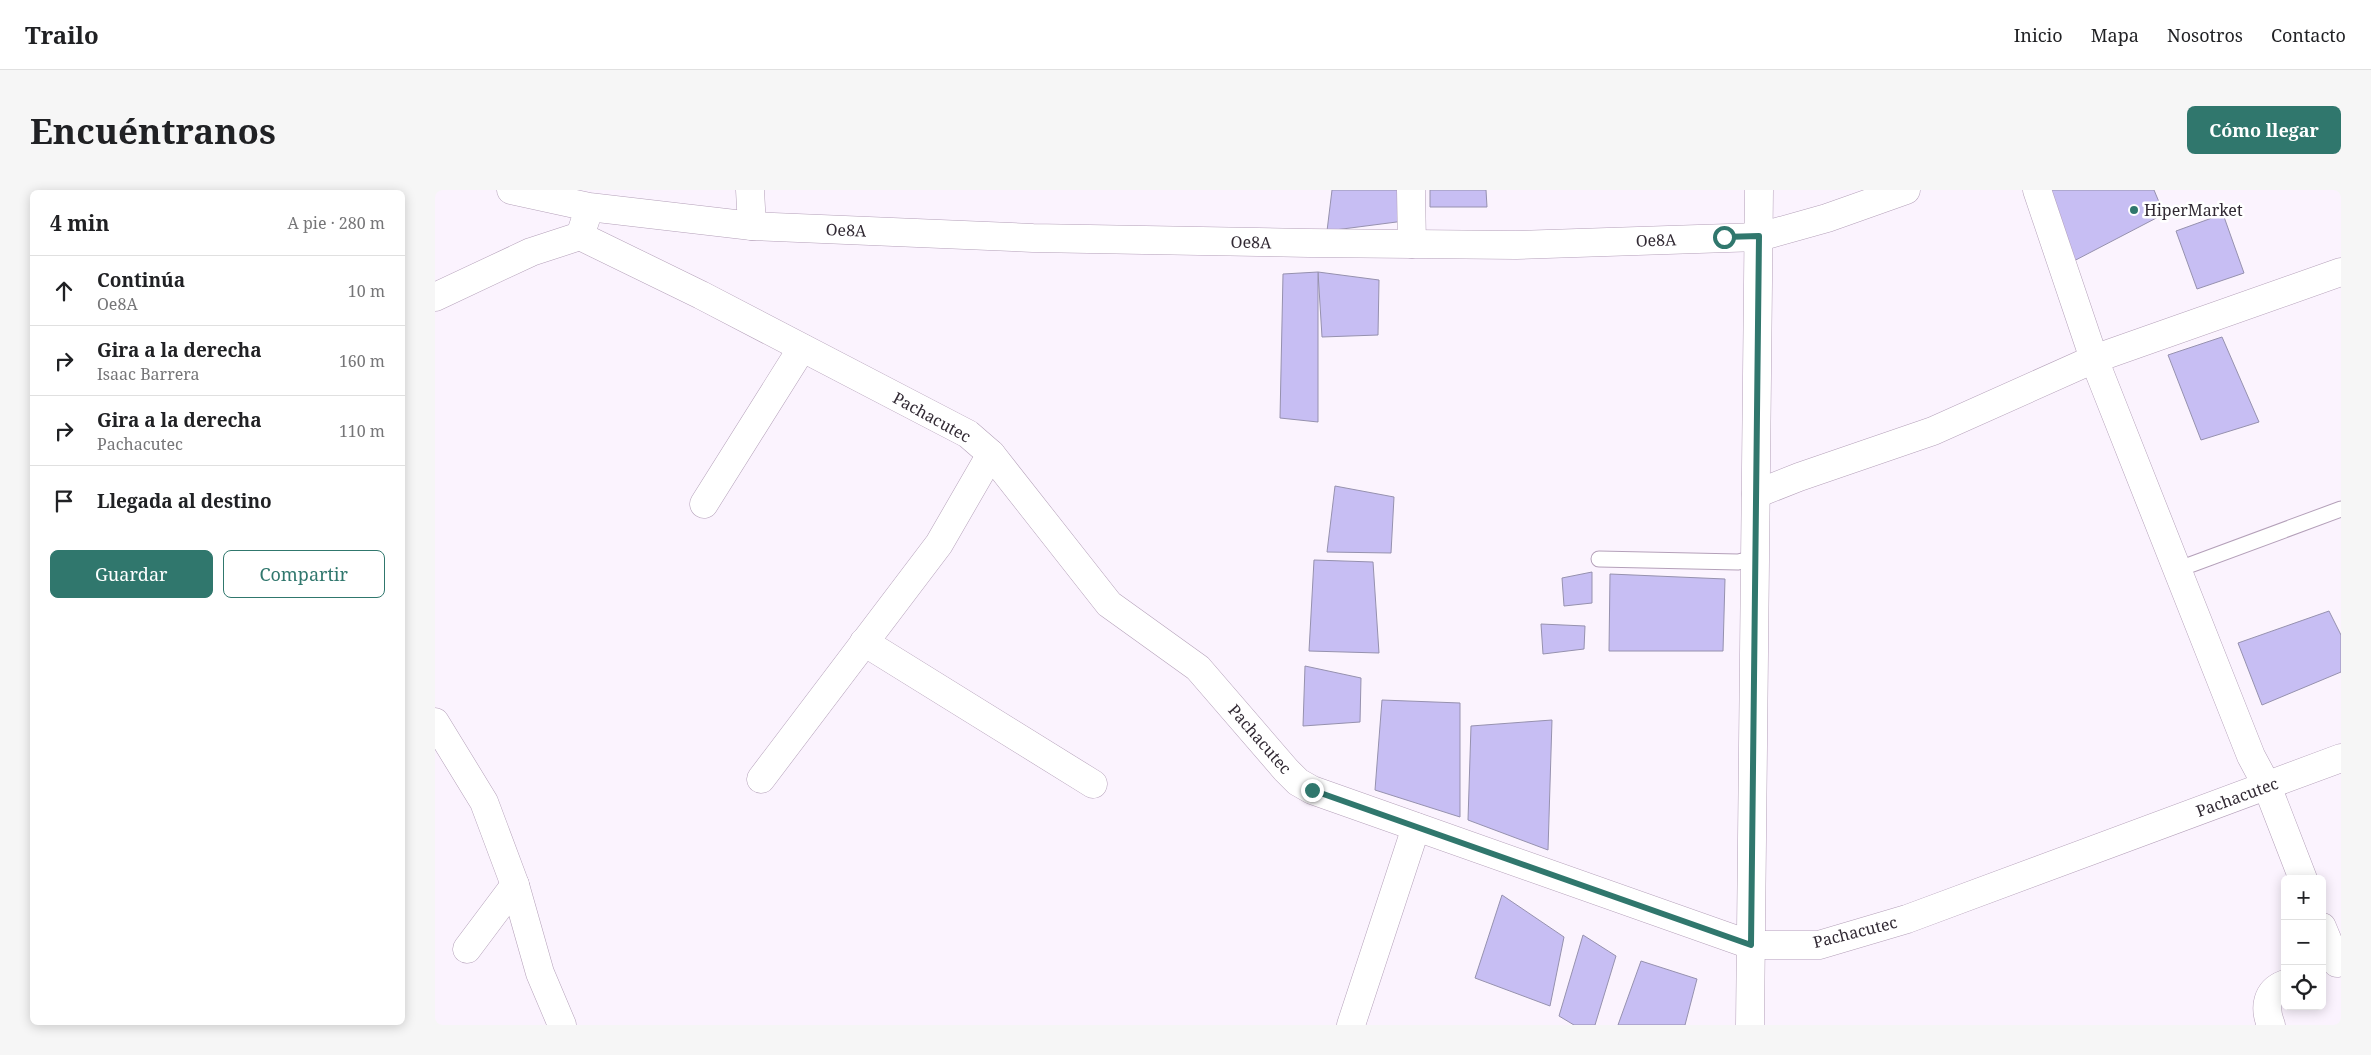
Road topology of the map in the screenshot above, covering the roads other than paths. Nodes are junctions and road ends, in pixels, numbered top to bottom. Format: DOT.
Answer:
graph roads {
  1 [pos="511,190"];
  2 [pos="750,190"];
  3 [pos="1411,190"];
  4 [pos="1759,190"];
  5 [pos="1906,190"];
  6 [pos="2037,190"];
  7 [pos="589,207"];
  8 [pos="752,226"];
  9 [pos="580,236"];
  10 [pos="1759,236"];
  11 [pos="1413,244"];
  12 [pos="2341,272"];
  13 [pos="435,297"];
  14 [pos="802,348"];
  15 [pos="2094,359"];
  16 [pos="991,454"];
  17 [pos="1756,494"];
  18 [pos="704,504"];
  19 [pos="2341,509"];
  20 [pos="1755,558"];
  21 [pos="1599,559"];
  22 [pos="2179,569"];
  23 [pos="864,642"];
  24 [pos="435,722"];
  25 [pos="2341,758"];
  26 [pos="761,779"];
  27 [pos="1093,784"];
  28 [pos="2267,786"];
  29 [pos="1416,827"];
  30 [pos="2301,875"];
  31 [pos="515,885"];
  32 [pos="2326,941"];
  33 [pos="1751,945"];
  34 [pos="467,949"];
  35 [pos="2333,965"];
  36 [pos="2281,986"];
  37 [pos="562,1025"];
  38 [pos="1351,1025"];
  39 [pos="1750,1025"];
  40 [pos="2271,1025"];
  1 -- 7 [label="street"];
  2 -- 8 [label="street"];
  3 -- 11 [label="street"];
  4 -- 10 [label="street"];
  5 -- 10 [label="street, Oe8A"];
  6 -- 15 [label="street"];
  7 -- 8 [label="street, Oe8A"];
  7 -- 9 [label="street"];
  8 -- 11 [label="street, Oe8A"];
  9 -- 13 [label="street"];
  9 -- 14 [label="street, Pachacutec"];
  10 -- 11 [label="street, Oe8A"];
  10 -- 17 [label="street"];
  12 -- 15 [label="street"];
  14 -- 16 [label="street, Pachacutec"];
  14 -- 18 [label="street"];
  15 -- 17 [label="street"];
  15 -- 22 [label="street"];
  16 -- 23 [label="street"];
  16 -- 29 [label="street, Pachacutec"];
  17 -- 20 [label="street"];
  19 -- 22 [label="lane"];
  20 -- 21 [label="lane"];
  20 -- 33 [label="street"];
  22 -- 28 [label="street"];
  23 -- 26 [label="street"];
  23 -- 27 [label="street"];
  24 -- 31 [label="street"];
  25 -- 28 [label="street, Pachacutec"];
  28 -- 30 [label="street"];
  28 -- 33 [label="street, Pachacutec"];
  29 -- 33 [label="street, Pachacutec"];
  29 -- 38 [label="street"];
  31 -- 34 [label="street"];
  31 -- 37 [label="street"];
  32 -- 35 [label="street"];
  33 -- 39 [label="street"];
  36 -- 40 [label="street"];
}
